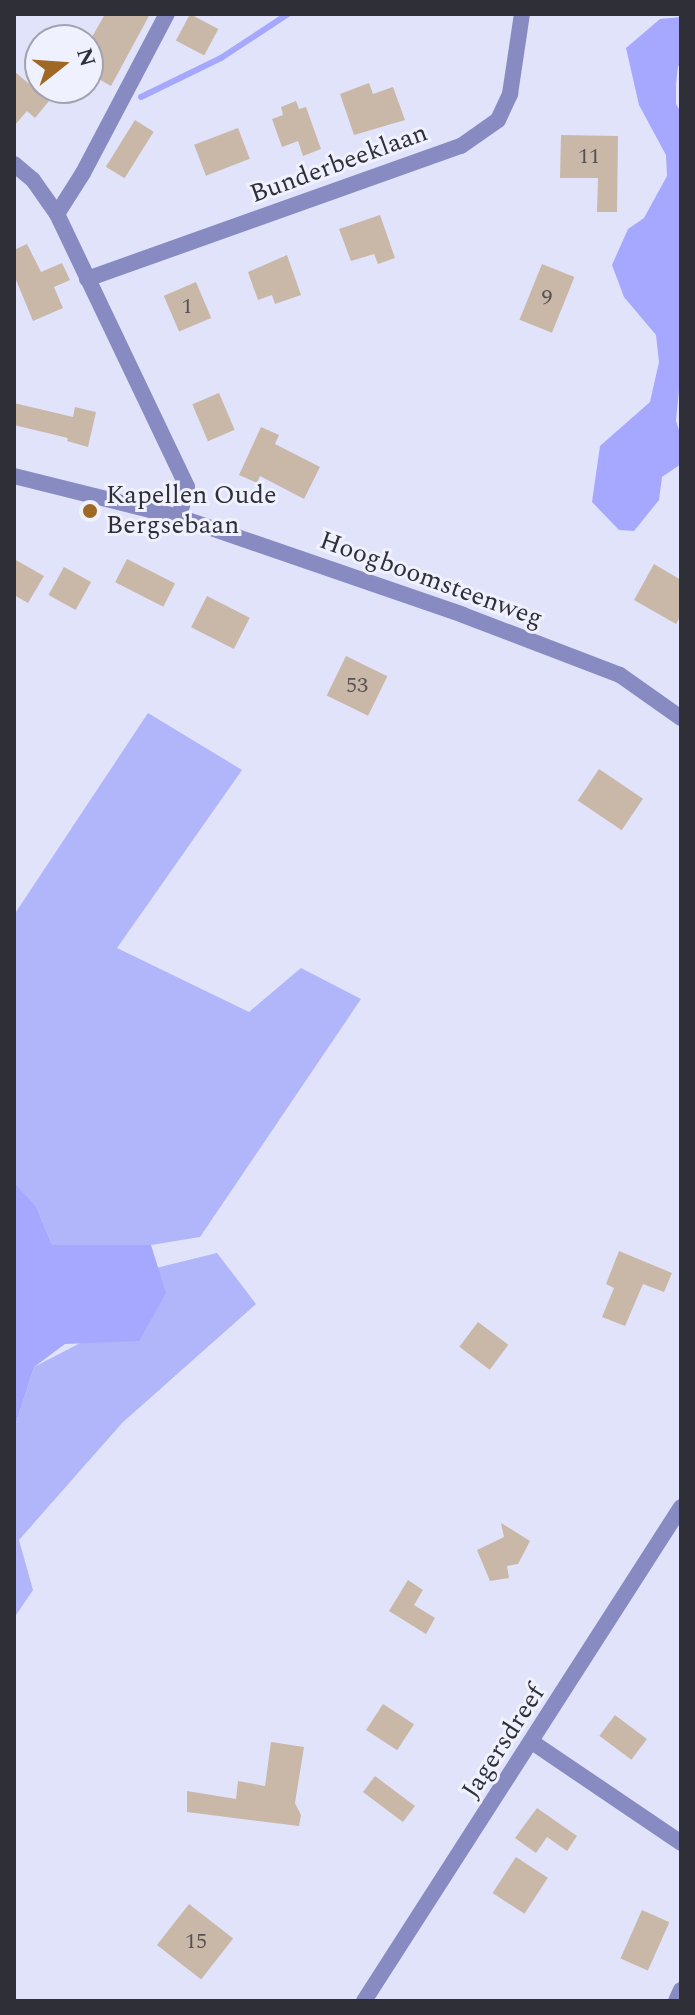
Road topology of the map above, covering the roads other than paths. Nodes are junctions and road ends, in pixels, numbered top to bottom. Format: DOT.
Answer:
graph roads {
  1 [pos="167,14"];
  2 [pos="522,14"];
  3 [pos="14,164"];
  4 [pos="57,214"];
  5 [pos="87,279"];
  6 [pos="14,476"];
  7 [pos="179,517"];
  8 [pos="681,718"];
  9 [pos="681,1507"];
  10 [pos="532,1742"];
  11 [pos="681,1843"];
  12 [pos="681,1990"];
  13 [pos="364,2001"];
  14 [pos="676,2001"];
  1 -- 4 [label="street"];
  2 -- 5 [label="street, Bunderbeeklaan"];
  3 -- 4 [label="street"];
  4 -- 5 [label="street"];
  5 -- 7 [label="street"];
  6 -- 7 [label="street, Hoogboomsteenweg"];
  7 -- 8 [label="street, Hoogboomsteenweg"];
  9 -- 10 [label="street, Jagersdreef"];
  10 -- 11 [label="street"];
  10 -- 13 [label="street, Jagersdreef"];
  12 -- 14 [label="street"];
}
